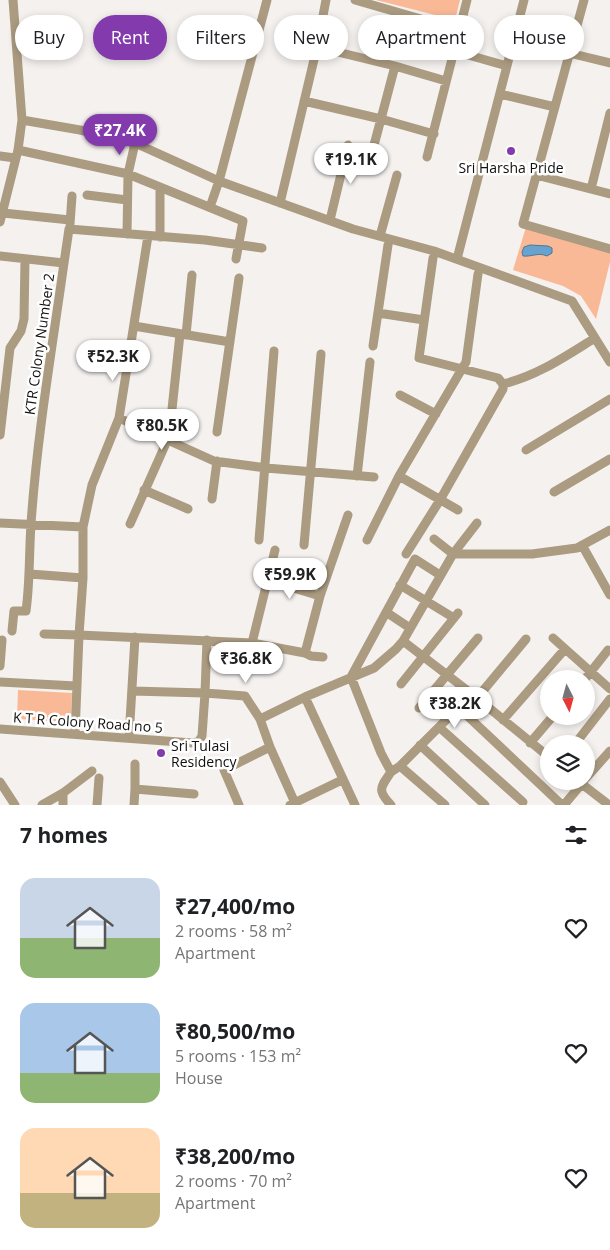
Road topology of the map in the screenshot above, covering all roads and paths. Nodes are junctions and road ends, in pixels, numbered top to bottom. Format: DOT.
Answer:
graph roads {
  1 [pos="13,0"];
  2 [pos="267,0"];
  3 [pos="326,0"];
  4 [pos="355,0"];
  5 [pos="467,0"];
  6 [pos="524,0"];
  7 [pos="584,0"];
  8 [pos="323,15"];
  9 [pos="407,15"];
  10 [pos="463,15"];
  11 [pos="580,15"];
  12 [pos="348,55"];
  13 [pos="584,57"];
  14 [pos="484,59"];
  15 [pos="314,60"];
  16 [pos="452,60"];
  17 [pos="567,60"];
  18 [pos="610,63"];
  19 [pos="395,66"];
  20 [pos="508,66"];
  21 [pos="446,81"];
  22 [pos="500,94"];
  23 [pos="304,101"];
  24 [pos="555,107"];
  25 [pos="610,113"];
  26 [pos="381,119"];
  27 [pos="22,120"];
  28 [pos="434,134"];
  29 [pos="135,143"];
  30 [pos="348,145"];
  31 [pos="373,149"];
  32 [pos="17,154"];
  33 [pos="0,156"];
  34 [pos="427,156"];
  35 [pos="128,174"];
  36 [pos="397,175"];
  37 [pos="536,175"];
  38 [pos="220,181"];
  39 [pos="160,187"];
  40 [pos="591,189"];
  41 [pos="610,194"];
  42 [pos="87,195"];
  43 [pos="72,196"];
  44 [pos="128,200"];
  45 [pos="280,203"];
  46 [pos="210,207"];
  47 [pos="1,215"];
  48 [pos="330,220"];
  49 [pos="70,225"];
  50 [pos="127,234"];
  51 [pos="148,236"];
  52 [pos="380,236"];
  53 [pos="160,237"];
  54 [pos="239,244"];
  55 [pos="388,244"];
  56 [pos="262,248"];
  57 [pos="610,249"];
  58 [pos="0,256"];
  59 [pos="433,258"];
  60 [pos="25,259"];
  61 [pos="236,259"];
  62 [pos="457,259"];
  63 [pos="64,263"];
  64 [pos="478,274"];
  65 [pos="192,275"];
  66 [pos="239,278"];
  67 [pos="378,313"];
  68 [pos="424,320"];
  69 [pos="134,326"];
  70 [pos="183,334"];
  71 [pos="595,338"];
  72 [pos="230,342"];
  73 [pos="373,346"];
  74 [pos="274,351"];
  75 [pos="321,354"];
  76 [pos="370,362"];
  77 [pos="610,362"];
  78 [pos="462,369"];
  79 [pos="503,384"];
  80 [pos="400,395"];
  81 [pos="610,399"];
  82 [pos="172,409"];
  83 [pos="436,414"];
  84 [pos="120,418"];
  85 [pos="218,432"];
  86 [pos="0,435"];
  87 [pos="167,440"];
  88 [pos="526,450"];
  89 [pos="217,461"];
  90 [pos="608,464"];
  91 [pos="266,468"];
  92 [pos="311,472"];
  93 [pos="357,476"];
  94 [pos="399,476"];
  95 [pos="374,477"];
  96 [pos="144,490"];
  97 [pos="554,492"];
  98 [pos="212,499"];
  99 [pos="440,500"];
  100 [pos="188,509"];
  101 [pos="458,510"];
  102 [pos="348,515"];
  103 [pos="476,522"];
  104 [pos="0,523"];
  105 [pos="31,524"];
  106 [pos="130,524"];
  107 [pos="83,527"];
  108 [pos="610,530"];
  109 [pos="434,539"];
  110 [pos="260,540"];
  111 [pos="366,540"];
  112 [pos="304,545"];
  113 [pos="582,545"];
  114 [pos="275,550"];
  115 [pos="406,554"];
  116 [pos="453,554"];
  117 [pos="30,574"];
  118 [pos="440,575"];
  119 [pos="83,578"];
  120 [pos="267,580"];
  121 [pos="400,585"];
  122 [pos="610,595"];
  123 [pos="320,596"];
  124 [pos="426,600"];
  125 [pos="386,612"];
  126 [pos="410,628"];
  127 [pos="12,631"];
  128 [pos="44,634"];
  129 [pos="79,635"];
  130 [pos="135,637"];
  131 [pos="478,638"];
  132 [pos="553,638"];
  133 [pos="526,639"];
  134 [pos="2,640"];
  135 [pos="207,640"];
  136 [pos="403,641"];
  137 [pos="252,643"];
  138 [pos="565,649"];
  139 [pos="608,650"];
  140 [pos="305,652"];
  141 [pos="323,657"];
  142 [pos="424,657"];
  143 [pos="0,666"];
  144 [pos="584,670"];
  145 [pos="592,670"];
  146 [pos="447,675"];
  147 [pos="351,677"];
  148 [pos="595,679"];
  149 [pos="0,682"];
  150 [pos="401,684"];
  151 [pos="76,686"];
  152 [pos="610,689"];
  153 [pos="132,691"];
  154 [pos="205,693"];
  155 [pos="474,696"];
  156 [pos="304,697"];
  157 [pos="610,699"];
  158 [pos="419,708"];
  159 [pos="459,708"];
  160 [pos="260,719"];
  161 [pos="503,720"];
  162 [pos="545,725"];
  163 [pos="439,727"];
  164 [pos="0,730"];
  165 [pos="75,734"];
  166 [pos="582,735"];
  167 [pos="129,738"];
  168 [pos="530,743"];
  169 [pos="420,745"];
  170 [pos="270,747"];
  171 [pos="540,750"];
  172 [pos="609,755"];
  173 [pos="135,764"];
  174 [pos="400,766"];
  175 [pos="595,768"];
  176 [pos="92,771"];
  177 [pos="391,772"];
  178 [pos="99,778"];
  179 [pos="342,780"];
  180 [pos="0,782"];
  181 [pos="135,789"];
  182 [pos="575,790"];
  183 [pos="592,790"];
  184 [pos="63,793"];
  185 [pos="194,794"];
  186 [pos="523,802"];
  187 [pos="292,804"];
  188 [pos="15,805"];
  189 [pos="42,805"];
  190 [pos="63,805"];
  191 [pos="97,805"];
  192 [pos="134,805"];
  193 [pos="239,805"];
  194 [pos="355,805"];
  195 [pos="391,805"];
  196 [pos="445,805"];
  197 [pos="485,805"];
  198 [pos="563,805"];
  199 [pos="609,805"];
  1 -- 27 [label="street"];
  2 -- 38 [label="street"];
  3 -- 8 [label="street"];
  4 -- 9 [label="street"];
  5 -- 10 [label="street"];
  6 -- 20 [label="street"];
  7 -- 11 [label="street"];
  12 -- 19 [label="street"];
  13 -- 18 [label="street"];
  14 -- 20 [label="street"];
  15 -- 23 [label="street"];
  16 -- 21 [label="street"];
  17 -- 24 [label="street"];
  19 -- 21 [label="street"];
  19 -- 26 [label="street"];
  20 -- 22 [label="street"];
  21 -- 28 [label="street"];
  22 -- 24 [label="street"];
  22 -- 62 [label="street"];
  23 -- 26 [label="street"];
  23 -- 45 [label="street"];
  24 -- 37 [label="street"];
  25 -- 40 [label="street"];
  26 -- 28 [label="street"];
  26 -- 31 [label="street"];
  27 -- 29 [label="street"];
  27 -- 32 [label="street"];
  28 -- 34 [label="street"];
  29 -- 35 [label="street"];
  29 -- 38 [label="street"];
  30 -- 48 [label="street"];
  32 -- 33 [label="street"];
  32 -- 35 [label="street"];
  32 -- 47 [label="street"];
  35 -- 39 [label="street"];
  35 -- 44 [label="street"];
  36 -- 52 [label="street"];
  37 -- 40 [label="street"];
  37 -- 57 [label="street"];
  38 -- 45 [label="street"];
  38 -- 46 [label="street"];
  39 -- 46 [label="street"];
  39 -- 53 [label="street"];
  40 -- 41 [label="street"];
  42 -- 44 [label="street"];
  43 -- 49 [label="street, KTR Colony Number 2"];
  44 -- 50 [label="street"];
  45 -- 48 [label="street"];
  46 -- 54 [label="street"];
  47 -- 49 [label="street"];
  48 -- 52 [label="street"];
  49 -- 50 [label="street"];
  49 -- 63 [label="street, KTR Colony Number 2"];
  50 -- 51 [label="street"];
  51 -- 53 [label="street"];
  51 -- 69 [label="street"];
  52 -- 62 [label="street"];
  53 -- 54 [label="street"];
  54 -- 56 [label="street"];
  54 -- 61 [label="street"];
  55 -- 67 [label="street"];
  58 -- 60 [label="street"];
  59 -- 68 [label="street"];
  60 -- 63 [label="street"];
  60 -- 86 [label="street"];
  62 -- 71 [label="street"];
  63 -- 105 [label="street, KTR Colony Number 2"];
  64 -- 78 [label="street"];
  65 -- 70 [label="street"];
  66 -- 72 [label="street"];
  67 -- 68 [label="street"];
  67 -- 73 [label="street"];
  68 -- 78 [label="street"];
  69 -- 70 [label="street"];
  69 -- 84 [label="street"];
  70 -- 72 [label="street"];
  70 -- 82 [label="street"];
  71 -- 77 [label="street"];
  71 -- 79 [label="street"];
  72 -- 85 [label="street"];
  74 -- 91 [label="street"];
  75 -- 92 [label="street"];
  76 -- 93 [label="street"];
  78 -- 79 [label="street"];
  78 -- 83 [label="street"];
  79 -- 99 [label="street"];
  80 -- 83 [label="street"];
  81 -- 88 [label="street"];
  83 -- 94 [label="street"];
  84 -- 87 [label="street"];
  84 -- 107 [label="street"];
  87 -- 89 [label="street"];
  87 -- 96 [label="street"];
  89 -- 91 [label="street"];
  89 -- 98 [label="street"];
  90 -- 97 [label="street"];
  91 -- 92 [label="street"];
  91 -- 110 [label="street"];
  92 -- 93 [label="street"];
  92 -- 112 [label="street"];
  93 -- 95 [label="street"];
  94 -- 99 [label="street"];
  94 -- 111 [label="street"];
  96 -- 100 [label="street"];
  96 -- 106 [label="street"];
  99 -- 101 [label="street"];
  99 -- 115 [label="street"];
  102 -- 123 [label="street"];
  103 -- 116 [label="street"];
  104 -- 105 [label="street"];
  105 -- 107 [label="street"];
  105 -- 117 [label="street, KTR Colony Number 2"];
  107 -- 119 [label="street"];
  108 -- 113 [label="street"];
  109 -- 116 [label="street"];
  113 -- 116 [label="street"];
  113 -- 122 [label="street"];
  114 -- 120 [label="street"];
  116 -- 118 [label="street"];
  117 -- 119 [label="street"];
  117 -- 127 [label="street, KTR Colony Number 2"];
  118 -- 121 [label="street"];
  118 -- 124 [label="street"];
  119 -- 129 [label="street"];
  120 -- 123 [label="street"];
  120 -- 137 [label="street"];
  121 -- 124 [label="street"];
  121 -- 125 [label="street"];
  123 -- 140 [label="street"];
  124 -- 126 [label="street"];
  124 -- 142 [label="street"];
  125 -- 126 [label="street"];
  125 -- 147 [label="street"];
  126 -- 136 [label="street"];
  128 -- 129 [label="street"];
  129 -- 130 [label="street"];
  129 -- 151 [label="street"];
  130 -- 135 [label="street"];
  130 -- 153 [label="street"];
  131 -- 146 [label="street"];
  132 -- 138 [label="street"];
  133 -- 155 [label="street"];
  134 -- 143 [label="street"];
  135 -- 137 [label="street"];
  135 -- 154 [label="street"];
  136 -- 142 [label="street"];
  136 -- 147 [label="street"];
  137 -- 140 [label="street"];
  138 -- 144 [label="street"];
  138 -- 161 [label="street"];
  139 -- 145 [label="street"];
  140 -- 141 [label="street"];
  142 -- 146 [label="street"];
  142 -- 150 [label="street"];
  146 -- 155 [label="street"];
  146 -- 158 [label="street"];
  147 -- 156 [label="street"];
  147 -- 177 [label="street"];
  148 -- 152 [label="street"];
  149 -- 151 [label="street"];
  151 -- 165 [label="street"];
  153 -- 154 [label="street"];
  153 -- 167 [label="street"];
  154 -- 160 [label="street"];
  154 -- 167 [label="street, K T R Colony Road no 5"];
  155 -- 159 [label="street"];
  155 -- 161 [label="street"];
  156 -- 160 [label="street"];
  156 -- 179 [label="street"];
  157 -- 166 [label="street"];
  159 -- 163 [label="street"];
  159 -- 198 [label="street"];
  160 -- 170 [label="street"];
  161 -- 168 [label="street"];
  162 -- 168 [label="street"];
  163 -- 169 [label="street"];
  163 -- 186 [label="street"];
  164 -- 165 [label="street, K T R Colony Road no 5"];
  165 -- 167 [label="street, K T R Colony Road no 5"];
  168 -- 171 [label="street"];
  169 -- 174 [label="street"];
  169 -- 197 [label="street"];
  170 -- 187 [label="street"];
  170 -- 193 [label="street"];
  172 -- 175 [label="street"];
  173 -- 181 [label="street"];
  174 -- 177 [label="street"];
  174 -- 196 [label="street"];
  176 -- 184 [label="street"];
  177 -- 195 [label="street"];
  178 -- 191 [label="street"];
  179 -- 187 [label="street"];
  179 -- 194 [label="street"];
  180 -- 188 [label="street"];
  181 -- 185 [label="street"];
  181 -- 192 [label="street"];
  182 -- 198 [label="street"];
  183 -- 199 [label="street"];
  184 -- 189 [label="street"];
  184 -- 190 [label="street"];
}
